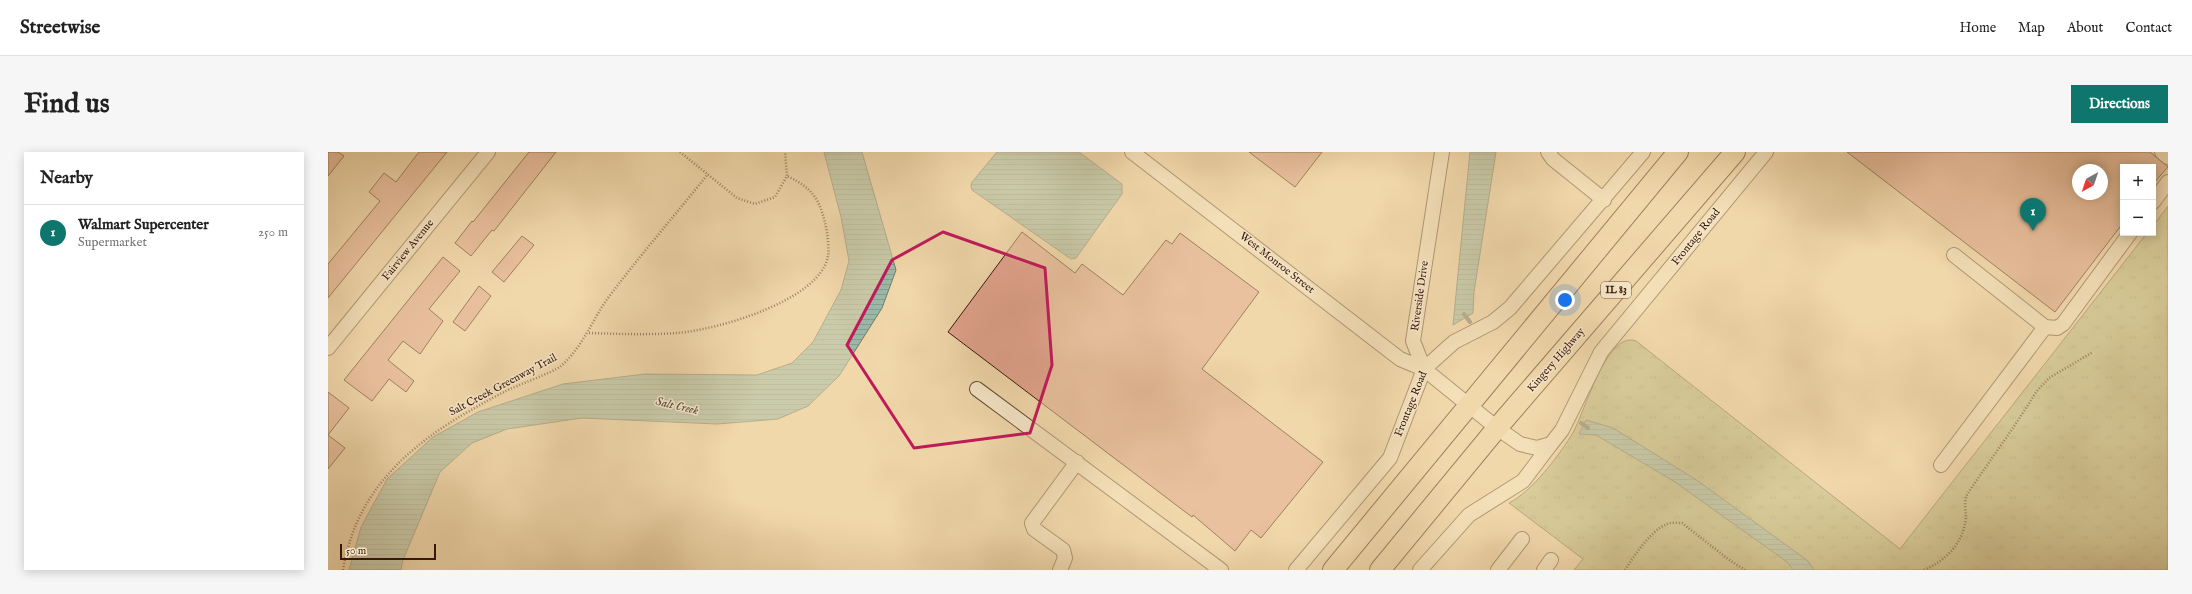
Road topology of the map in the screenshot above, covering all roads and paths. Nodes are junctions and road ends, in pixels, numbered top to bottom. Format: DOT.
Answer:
graph roads {
  1 [pos="488,152"];
  2 [pos="680,152"];
  3 [pos="785,152"];
  4 [pos="1132,152"];
  5 [pos="1442,152"];
  6 [pos="1548,152"];
  7 [pos="1643,152"];
  8 [pos="1678,152"];
  9 [pos="1735,152"];
  10 [pos="1766,152"];
  11 [pos="2162,152"];
  12 [pos="2168,157"];
  13 [pos="708,174"];
  14 [pos="787,176"];
  15 [pos="2168,182"];
  16 [pos="1604,200"];
  17 [pos="2154,200"];
  18 [pos="2128,236"];
  19 [pos="1954,255"];
  20 [pos="2045,327"];
  21 [pos="589,332"];
  22 [pos="328,348"];
  23 [pos="2093,352"];
  24 [pos="1424,369"];
  25 [pos="977,389"];
  26 [pos="1468,406"];
  27 [pos="1497,428"];
  28 [pos="1551,444"];
  29 [pos="1077,462"];
  30 [pos="1941,465"];
  31 [pos="1522,539"];
  32 [pos="1215,568"];
  33 [pos="343,570"];
  34 [pos="1060,570"];
  35 [pos="1296,570"];
  36 [pos="1333,570"];
  37 [pos="1380,570"];
  38 [pos="1420,570"];
  39 [pos="1498,570"];
  40 [pos="1625,570"];
  41 [pos="1745,570"];
  42 [pos="1924,570"];
  1 -- 22 [label="street, Fairview Avenue"];
  2 -- 13 [label="path"];
  3 -- 14 [label="path"];
  4 -- 24 [label="street, West Monroe Street"];
  5 -- 24 [label="street, Riverside Drive"];
  6 -- 16 [label="street"];
  7 -- 16 [label="street, Frontage Road"];
  8 -- 26 [label="highway"];
  9 -- 27 [label="highway, Kingery Highway / IL 83"];
  10 -- 28 [label="street, Frontage Road"];
  11 -- 12 [label="street"];
  13 -- 14 [label="path"];
  13 -- 21 [label="path, Salt Creek Greenway Trail"];
  14 -- 21 [label="path"];
  15 -- 17 [label="street"];
  16 -- 24 [label="street, Frontage Road"];
  18 -- 20 [label="street"];
  19 -- 20 [label="street"];
  20 -- 30 [label="street"];
  21 -- 33 [label="path, Salt Creek Greenway Trail"];
  23 -- 42 [label="path"];
  24 -- 26 [label="street, Riverside Drive"];
  24 -- 35 [label="street, Frontage Road"];
  25 -- 29 [label="street"];
  26 -- 27 [label="street, Riverside Drive"];
  26 -- 36 [label="highway"];
  27 -- 28 [label="street"];
  27 -- 37 [label="highway, Kingery Highway / IL 83"];
  28 -- 38 [label="street, Frontage Road"];
  29 -- 32 [label="street"];
  29 -- 34 [label="street"];
  31 -- 39 [label="street"];
  40 -- 41 [label="path"];
}
